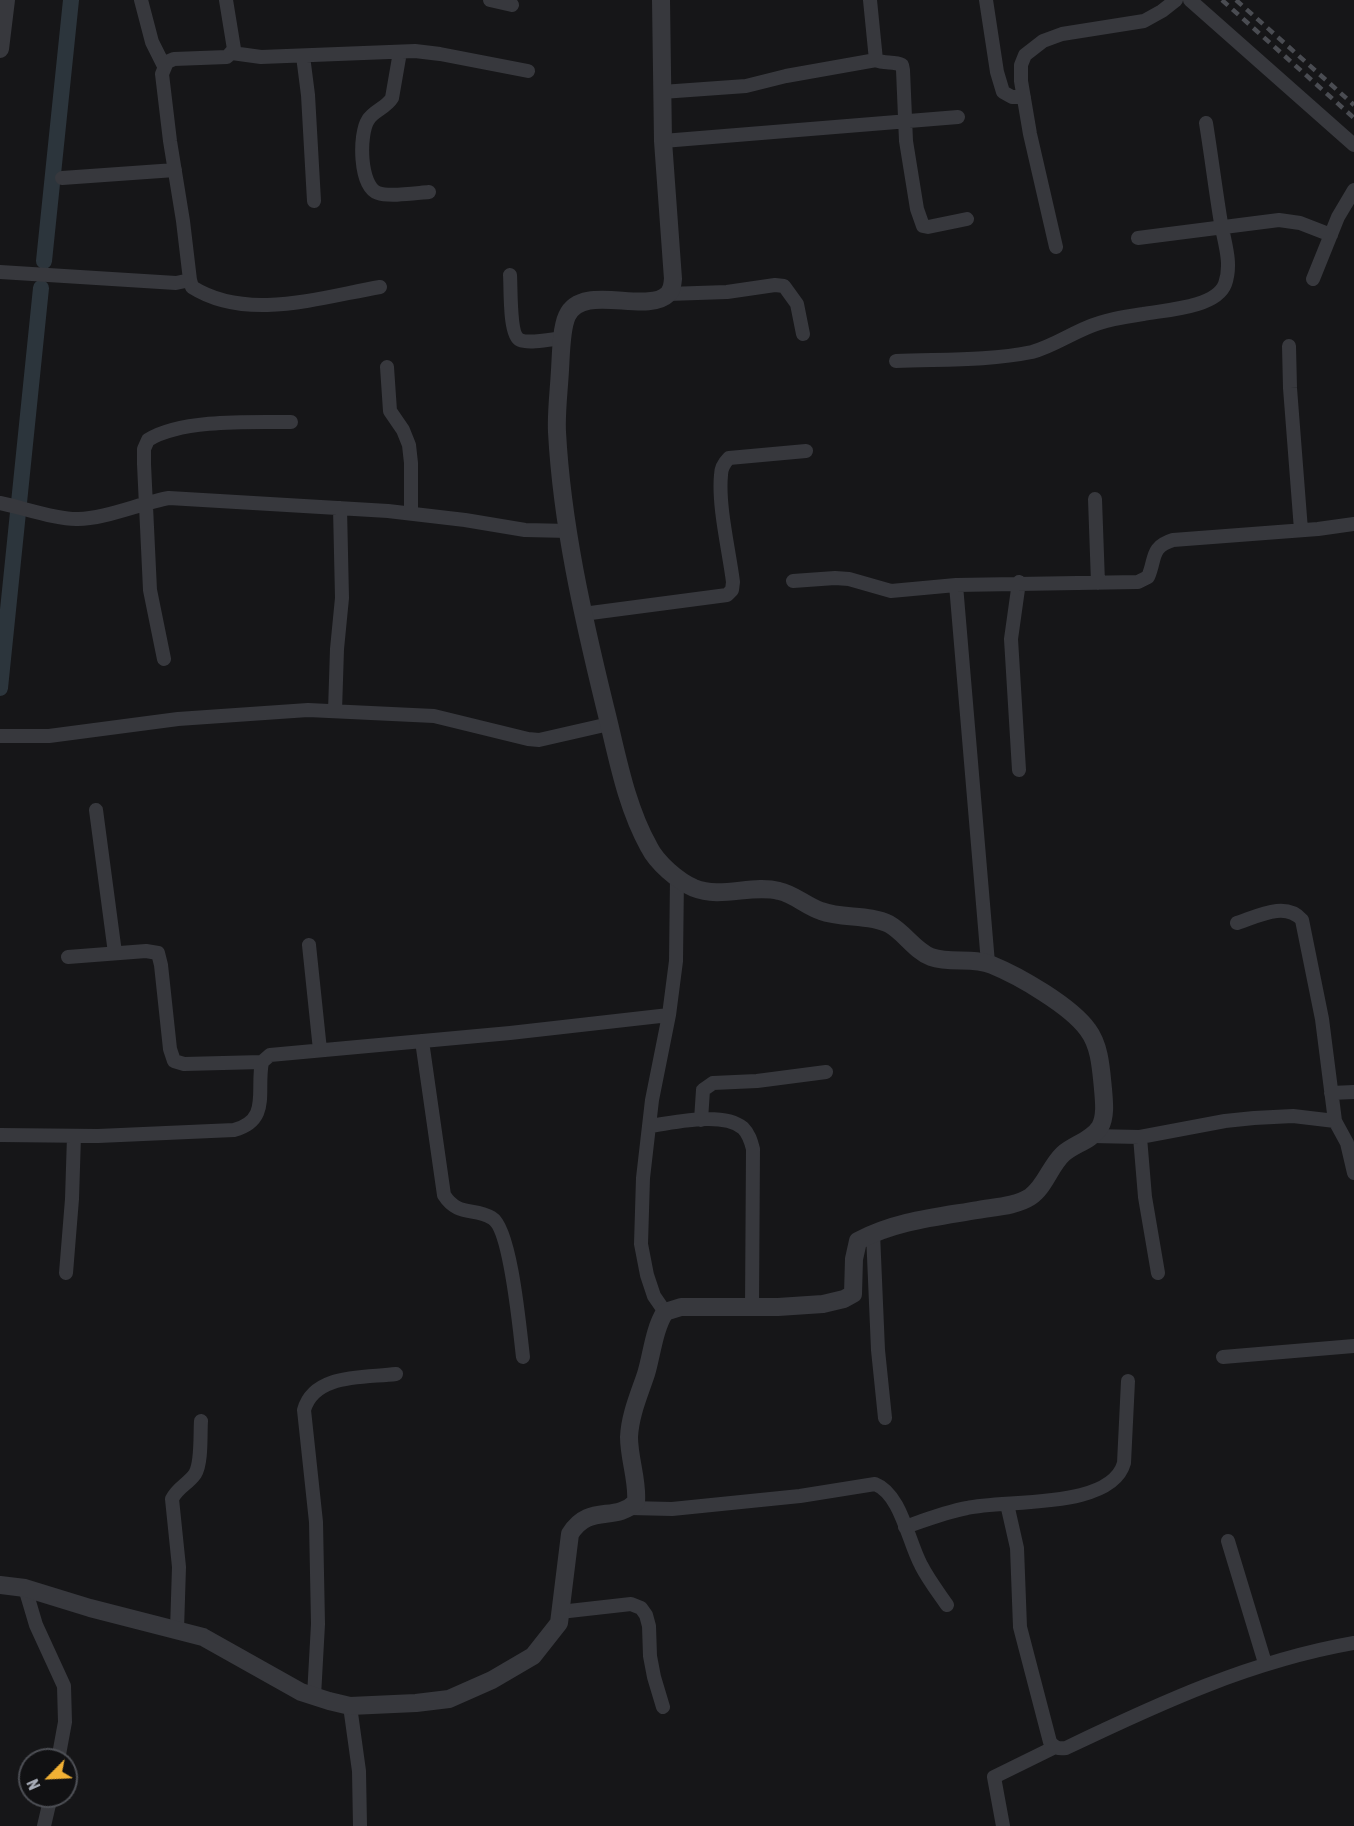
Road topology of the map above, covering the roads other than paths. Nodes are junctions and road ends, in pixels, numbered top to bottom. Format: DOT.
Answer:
graph roads {
  1 [pos="6,0"];
  2 [pos="141,0"];
  3 [pos="226,0"];
  4 [pos="490,0"];
  5 [pos="661,0"];
  6 [pos="870,0"];
  7 [pos="986,0"];
  8 [pos="1176,0"];
  9 [pos="1190,0"];
  10 [pos="512,5"];
  11 [pos="0,49"];
  12 [pos="400,52"];
  13 [pos="232,53"];
  14 [pos="303,56"];
  15 [pos="876,60"];
  16 [pos="164,66"];
  17 [pos="528,72"];
  18 [pos="662,92"];
  19 [pos="1024,98"];
  20 [pos="958,117"];
  21 [pos="906,120"];
  22 [pos="1206,123"];
  23 [pos="663,141"];
  24 [pos="1354,145"];
  25 [pos="175,170"];
  26 [pos="62,178"];
  27 [pos="1354,190"];
  28 [pos="429,192"];
  29 [pos="314,201"];
  30 [pos="967,219"];
  31 [pos="1222,227"];
  32 [pos="1331,235"];
  33 [pos="1138,238"];
  34 [pos="1056,247"];
  35 [pos="0,272"];
  36 [pos="510,275"];
  37 [pos="1313,279"];
  38 [pos="190,280"];
  39 [pos="380,287"];
  40 [pos="668,294"];
  41 [pos="803,334"];
  42 [pos="563,338"];
  43 [pos="1289,346"];
  44 [pos="896,361"];
  45 [pos="387,367"];
  46 [pos="291,422"];
  47 [pos="806,451"];
  48 [pos="1095,499"];
  49 [pos="146,502"];
  50 [pos="0,503"];
  51 [pos="340,508"];
  52 [pos="411,513"];
  53 [pos="1354,524"];
  54 [pos="1301,530"];
  55 [pos="569,531"];
  56 [pos="793,581"];
  57 [pos="1019,582"];
  58 [pos="1098,583"];
  59 [pos="956,585"];
  60 [pos="583,614"];
  61 [pos="164,658"];
  62 [pos="335,711"];
  63 [pos="609,724"];
  64 [pos="3,736"];
  65 [pos="1019,770"];
  66 [pos="96,810"];
  67 [pos="677,878"];
  68 [pos="1237,923"];
  69 [pos="309,945"];
  70 [pos="115,953"];
  71 [pos="68,957"];
  72 [pos="988,963"];
  73 [pos="669,1015"];
  74 [pos="422,1041"];
  75 [pos="320,1050"];
  76 [pos="262,1062"];
  77 [pos="826,1072"];
  78 [pos="1354,1092"];
  79 [pos="1331,1093"];
  80 [pos="701,1120"];
  81 [pos="1335,1121"];
  82 [pos="649,1126"];
  83 [pos="0,1135"];
  84 [pos="74,1136"];
  85 [pos="1092,1136"];
  86 [pos="1140,1137"];
  87 [pos="1354,1173"];
  88 [pos="873,1233"];
  89 [pos="66,1273"];
  90 [pos="1158,1273"];
  91 [pos="752,1307"];
  92 [pos="665,1311"];
  93 [pos="1354,1346"];
  94 [pos="523,1357"];
  95 [pos="1223,1357"];
  96 [pos="396,1374"];
  97 [pos="1128,1382"];
  98 [pos="885,1418"];
  99 [pos="201,1421"];
  100 [pos="1007,1504"];
  101 [pos="630,1508"];
  102 [pos="905,1527"];
  103 [pos="1228,1540"];
  104 [pos="0,1585"];
  105 [pos="25,1588"];
  106 [pos="947,1605"];
  107 [pos="560,1612"];
  108 [pos="177,1630"];
  109 [pos="1354,1643"];
  110 [pos="1265,1663"];
  111 [pos="314,1696"];
  112 [pos="350,1706"];
  113 [pos="663,1707"];
  114 [pos="1055,1747"];
  115 [pos="60,1748"];
  116 [pos="48,1808"];
  117 [pos="44,1826"];
  118 [pos="360,1826"];
  119 [pos="1003,1826"];
  1 -- 11 [label="street"];
  2 -- 16 [label="street"];
  3 -- 13 [label="street"];
  4 -- 10 [label="street"];
  5 -- 18 [label="street"];
  6 -- 15 [label="street"];
  7 -- 19 [label="street"];
  8 -- 19 [label="street"];
  9 -- 24 [label="street"];
  12 -- 14 [label="street"];
  12 -- 17 [label="street"];
  12 -- 28 [label="street"];
  13 -- 14 [label="street"];
  13 -- 16 [label="street"];
  14 -- 29 [label="street"];
  15 -- 18 [label="street"];
  15 -- 21 [label="street"];
  16 -- 25 [label="street"];
  18 -- 23 [label="street"];
  19 -- 34 [label="street"];
  20 -- 21 [label="street"];
  21 -- 23 [label="street"];
  21 -- 30 [label="street"];
  22 -- 31 [label="street"];
  23 -- 40 [label="street"];
  25 -- 26 [label="street"];
  25 -- 38 [label="street"];
  27 -- 32 [label="street"];
  31 -- 32 [label="street"];
  31 -- 33 [label="street"];
  31 -- 44 [label="street"];
  32 -- 37 [label="street"];
  35 -- 38 [label="street"];
  36 -- 42 [label="street"];
  38 -- 39 [label="street"];
  40 -- 41 [label="street"];
  40 -- 42 [label="street"];
  42 -- 55 [label="street"];
  43 -- 54 [label="street"];
  45 -- 52 [label="street"];
  46 -- 49 [label="street"];
  47 -- 60 [label="street"];
  48 -- 58 [label="street"];
  49 -- 50 [label="street"];
  49 -- 51 [label="street"];
  49 -- 61 [label="street"];
  51 -- 52 [label="street"];
  51 -- 62 [label="street"];
  52 -- 55 [label="street"];
  53 -- 54 [label="street"];
  54 -- 58 [label="street"];
  55 -- 60 [label="street"];
  56 -- 59 [label="street"];
  57 -- 58 [label="street"];
  57 -- 59 [label="street"];
  57 -- 65 [label="street"];
  59 -- 72 [label="street"];
  60 -- 63 [label="street"];
  62 -- 63 [label="street"];
  62 -- 64 [label="street"];
  63 -- 67 [label="street"];
  66 -- 70 [label="street"];
  67 -- 72 [label="street"];
  67 -- 73 [label="street"];
  68 -- 79 [label="street"];
  69 -- 75 [label="street"];
  70 -- 71 [label="street"];
  70 -- 76 [label="street"];
  72 -- 85 [label="street"];
  73 -- 74 [label="street"];
  73 -- 82 [label="street"];
  74 -- 75 [label="street"];
  74 -- 94 [label="street"];
  75 -- 76 [label="street"];
  76 -- 84 [label="street"];
  77 -- 80 [label="street"];
  78 -- 79 [label="street"];
  79 -- 81 [label="street"];
  80 -- 82 [label="street"];
  80 -- 91 [label="street"];
  81 -- 86 [label="street"];
  81 -- 87 [label="street"];
  82 -- 92 [label="street"];
  83 -- 84 [label="street"];
  84 -- 89 [label="street"];
  85 -- 86 [label="street"];
  85 -- 88 [label="street"];
  86 -- 90 [label="street"];
  88 -- 91 [label="street"];
  88 -- 98 [label="street"];
  91 -- 92 [label="street"];
  92 -- 101 [label="street"];
  93 -- 95 [label="street"];
  96 -- 111 [label="street"];
  97 -- 100 [label="street"];
  99 -- 108 [label="street"];
  100 -- 102 [label="street"];
  100 -- 114 [label="street"];
  101 -- 102 [label="street"];
  101 -- 107 [label="street"];
  102 -- 106 [label="street"];
  103 -- 110 [label="street"];
  104 -- 105 [label="street"];
  105 -- 108 [label="street"];
  105 -- 115 [label="street"];
  107 -- 112 [label="street"];
  107 -- 113 [label="street"];
  108 -- 111 [label="street"];
  109 -- 110 [label="street"];
  110 -- 114 [label="street"];
  111 -- 112 [label="street"];
  112 -- 118 [label="street"];
  114 -- 119 [label="street"];
  116 -- 117 [label="street"];
}
